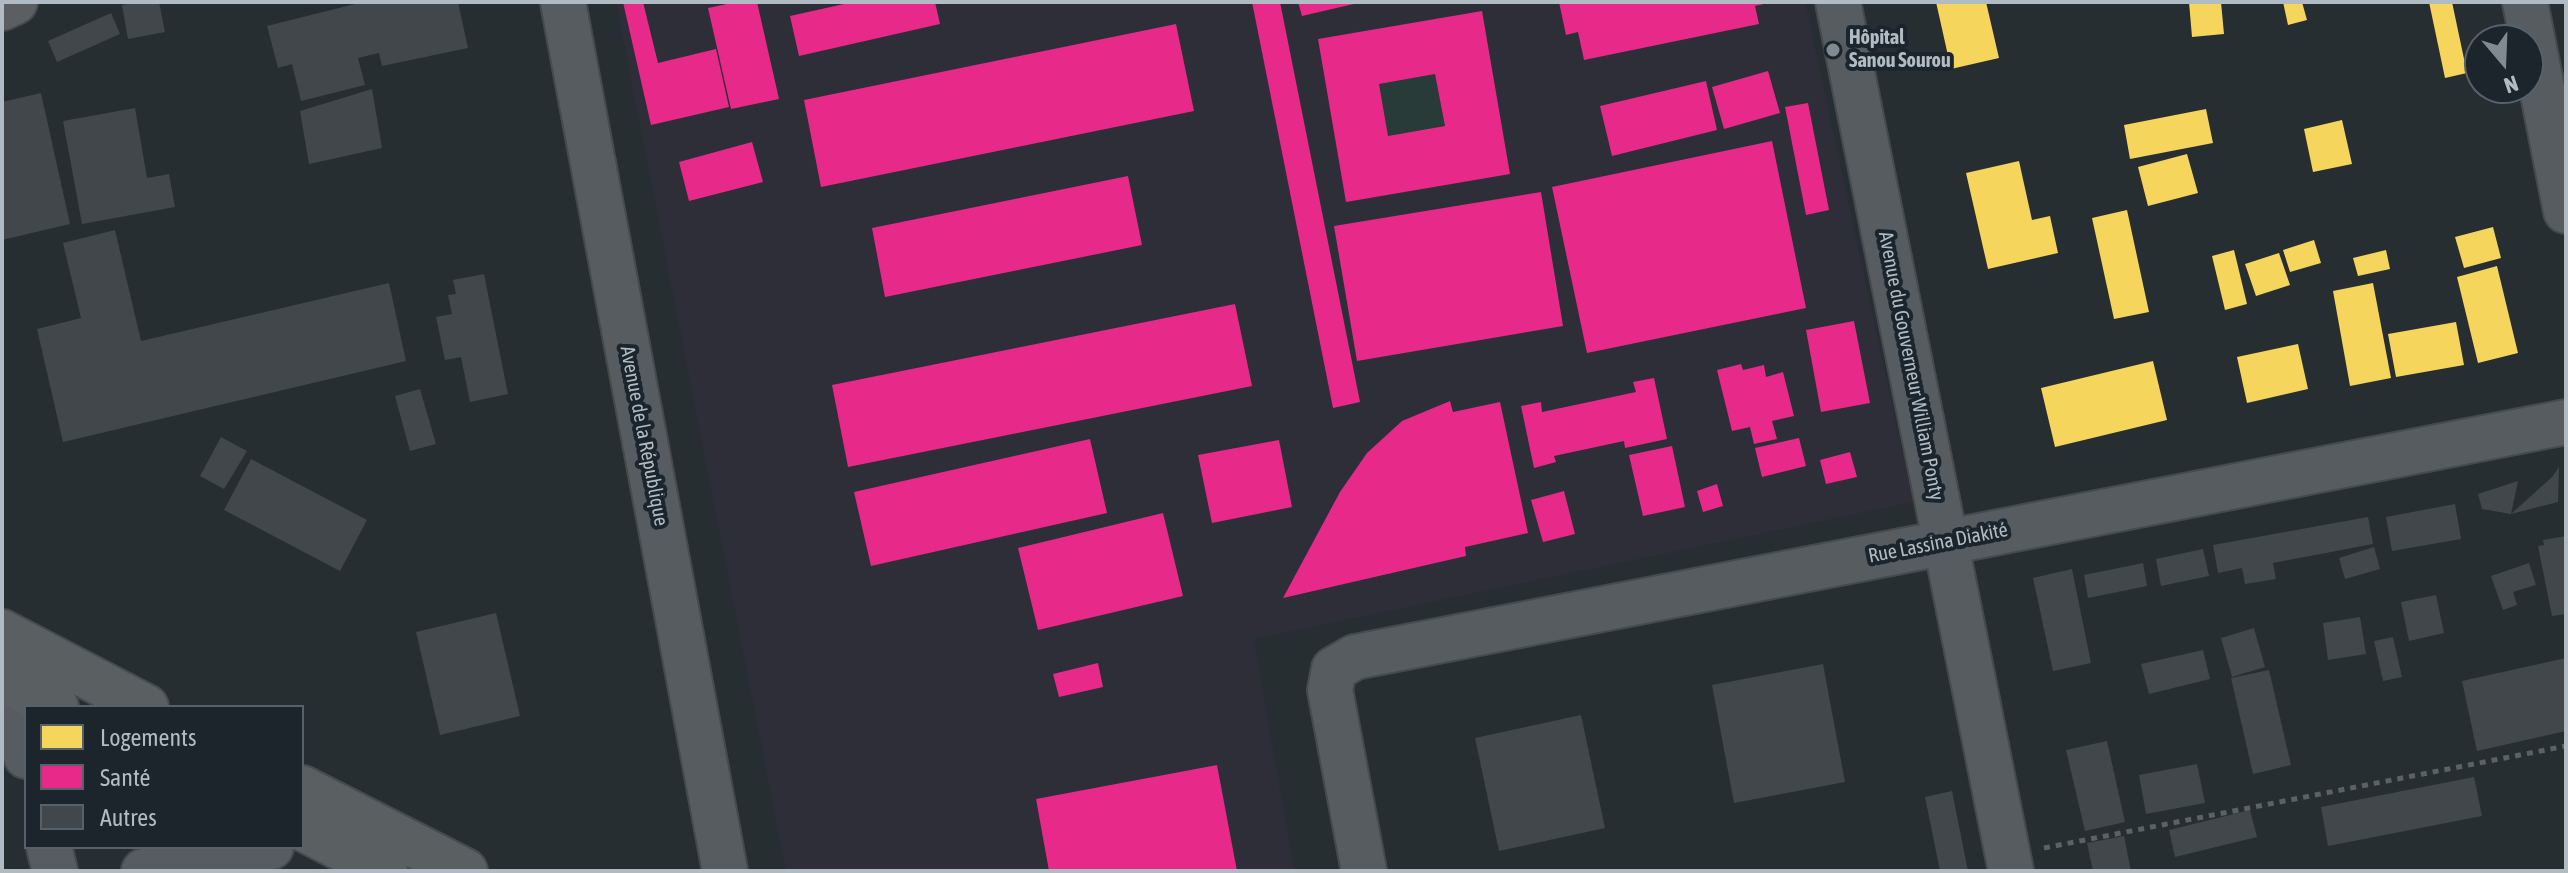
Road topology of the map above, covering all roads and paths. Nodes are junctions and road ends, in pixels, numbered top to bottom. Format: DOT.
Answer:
graph roads {
  1 [pos="15,2"];
  2 [pos="563,2"];
  3 [pos="1838,2"];
  4 [pos="2525,2"];
  5 [pos="2,8"];
  6 [pos="2566,211"];
  7 [pos="2566,422"];
  8 [pos="1946,542"];
  9 [pos="2,632"];
  10 [pos="4,670"];
  11 [pos="53,705"];
  12 [pos="142,705"];
  13 [pos="2566,746"];
  14 [pos="24,748"];
  15 [pos="304,789"];
  16 [pos="378,827"];
  17 [pos="309,836"];
  18 [pos="50,849"];
  19 [pos="260,849"];
  20 [pos="2010,863"];
  21 [pos="55,871"];
  22 [pos="144,871"];
  23 [pos="385,871"];
  24 [pos="465,871"];
  25 [pos="725,871"];
  26 [pos="1364,871"];
  1 -- 5 [label="highway"];
  2 -- 25 [label="street, Avenue de la République"];
  3 -- 8 [label="street, Avenue du Gouverneur William Ponty"];
  4 -- 6 [label="street"];
  7 -- 8 [label="street, Rue Lassina Diakité"];
  8 -- 20 [label="street, Avenue du Gouverneur William Ponty"];
  8 -- 26 [label="street, Rue Lassina Diakité"];
  9 -- 12 [label="main road"];
  10 -- 11 [label="main road"];
  10 -- 14 [label="street"];
  13 -- 20 [label="path"];
  15 -- 16 [label="main road"];
  16 -- 17 [label="street"];
  16 -- 24 [label="main road"];
  17 -- 23 [label="main road"];
  18 -- 21 [label="street"];
  19 -- 22 [label="street"];
}
